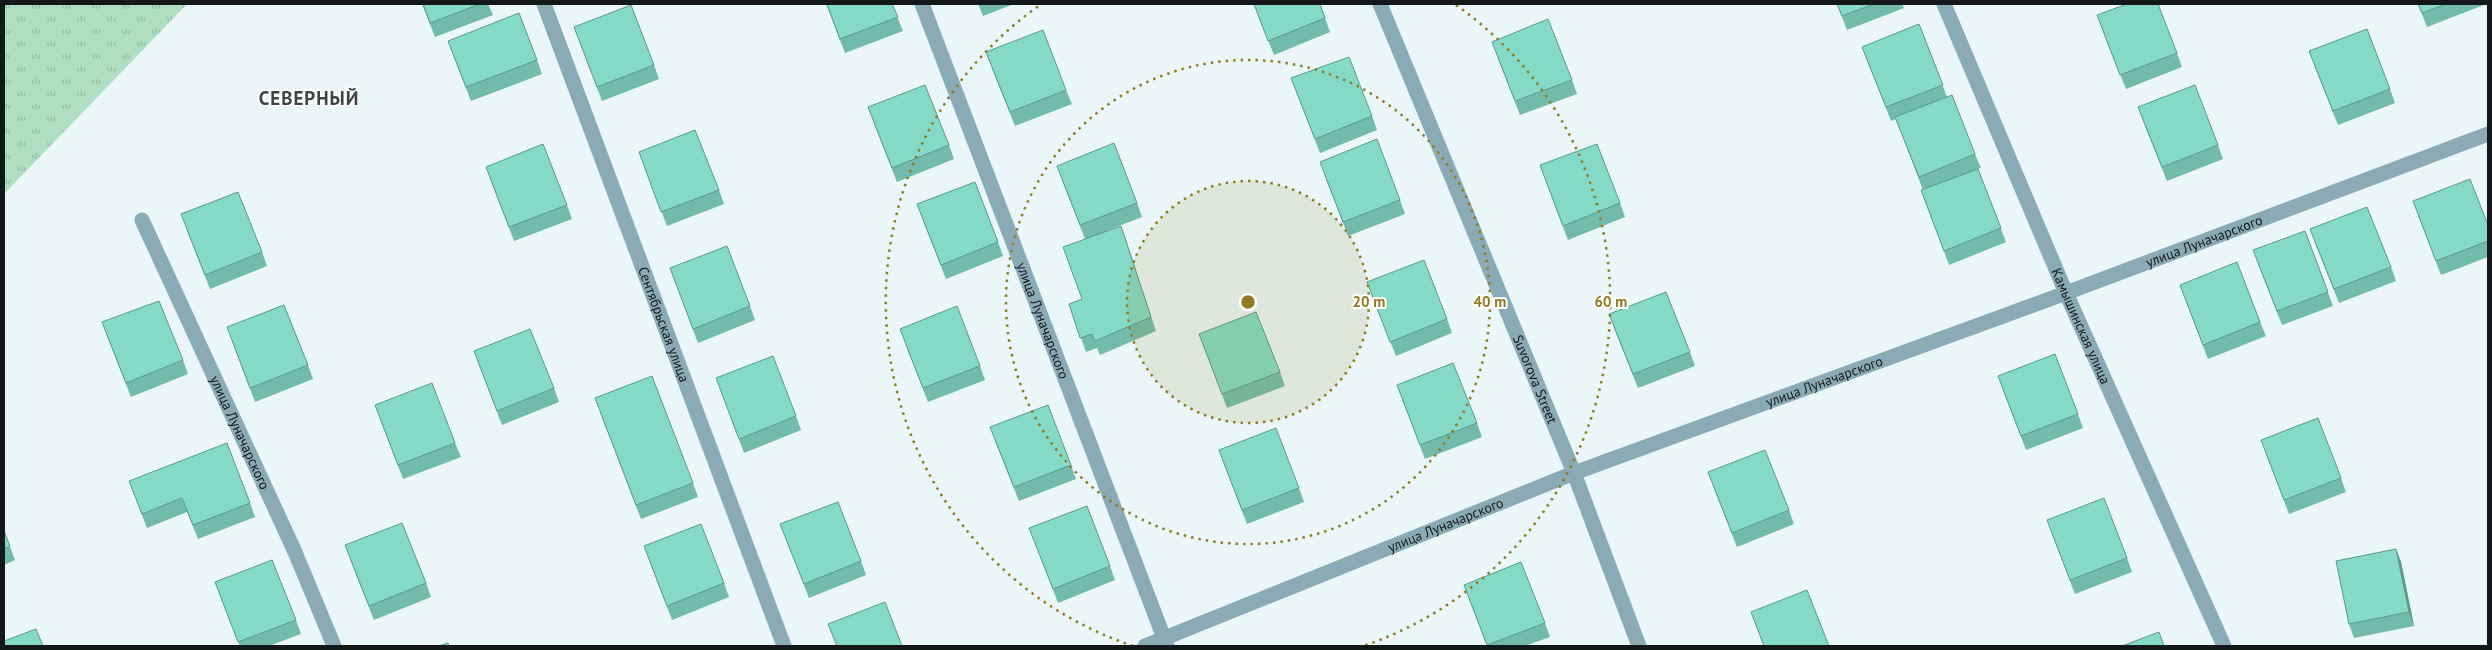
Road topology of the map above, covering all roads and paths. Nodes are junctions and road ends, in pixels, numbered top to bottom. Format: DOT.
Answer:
graph roads {
  1 [pos="544,4"];
  2 [pos="922,4"];
  3 [pos="1380,4"];
  4 [pos="1944,4"];
  5 [pos="2488,134"];
  6 [pos="142,220"];
  7 [pos="2066,293"];
  8 [pos="1574,473"];
  9 [pos="1165,642"];
  10 [pos="334,646"];
  11 [pos="784,646"];
  12 [pos="1145,646"];
  13 [pos="1639,646"];
  14 [pos="2224,646"];
  1 -- 11 [label="street, Сентябрьская улица"];
  2 -- 9 [label="street, улица Луначарского"];
  3 -- 8 [label="street, Suvorova Street"];
  4 -- 7 [label="street, Камышинская улица"];
  5 -- 7 [label="street, улица Луначарского"];
  6 -- 10 [label="street, улица Луначарского"];
  7 -- 8 [label="street, улица Луначарского"];
  7 -- 14 [label="street, Камышинская улица"];
  8 -- 9 [label="street, улица Луначарского"];
  8 -- 13 [label="street, Suvorova Street"];
  9 -- 12 [label="street, улица Луначарского"];
}
